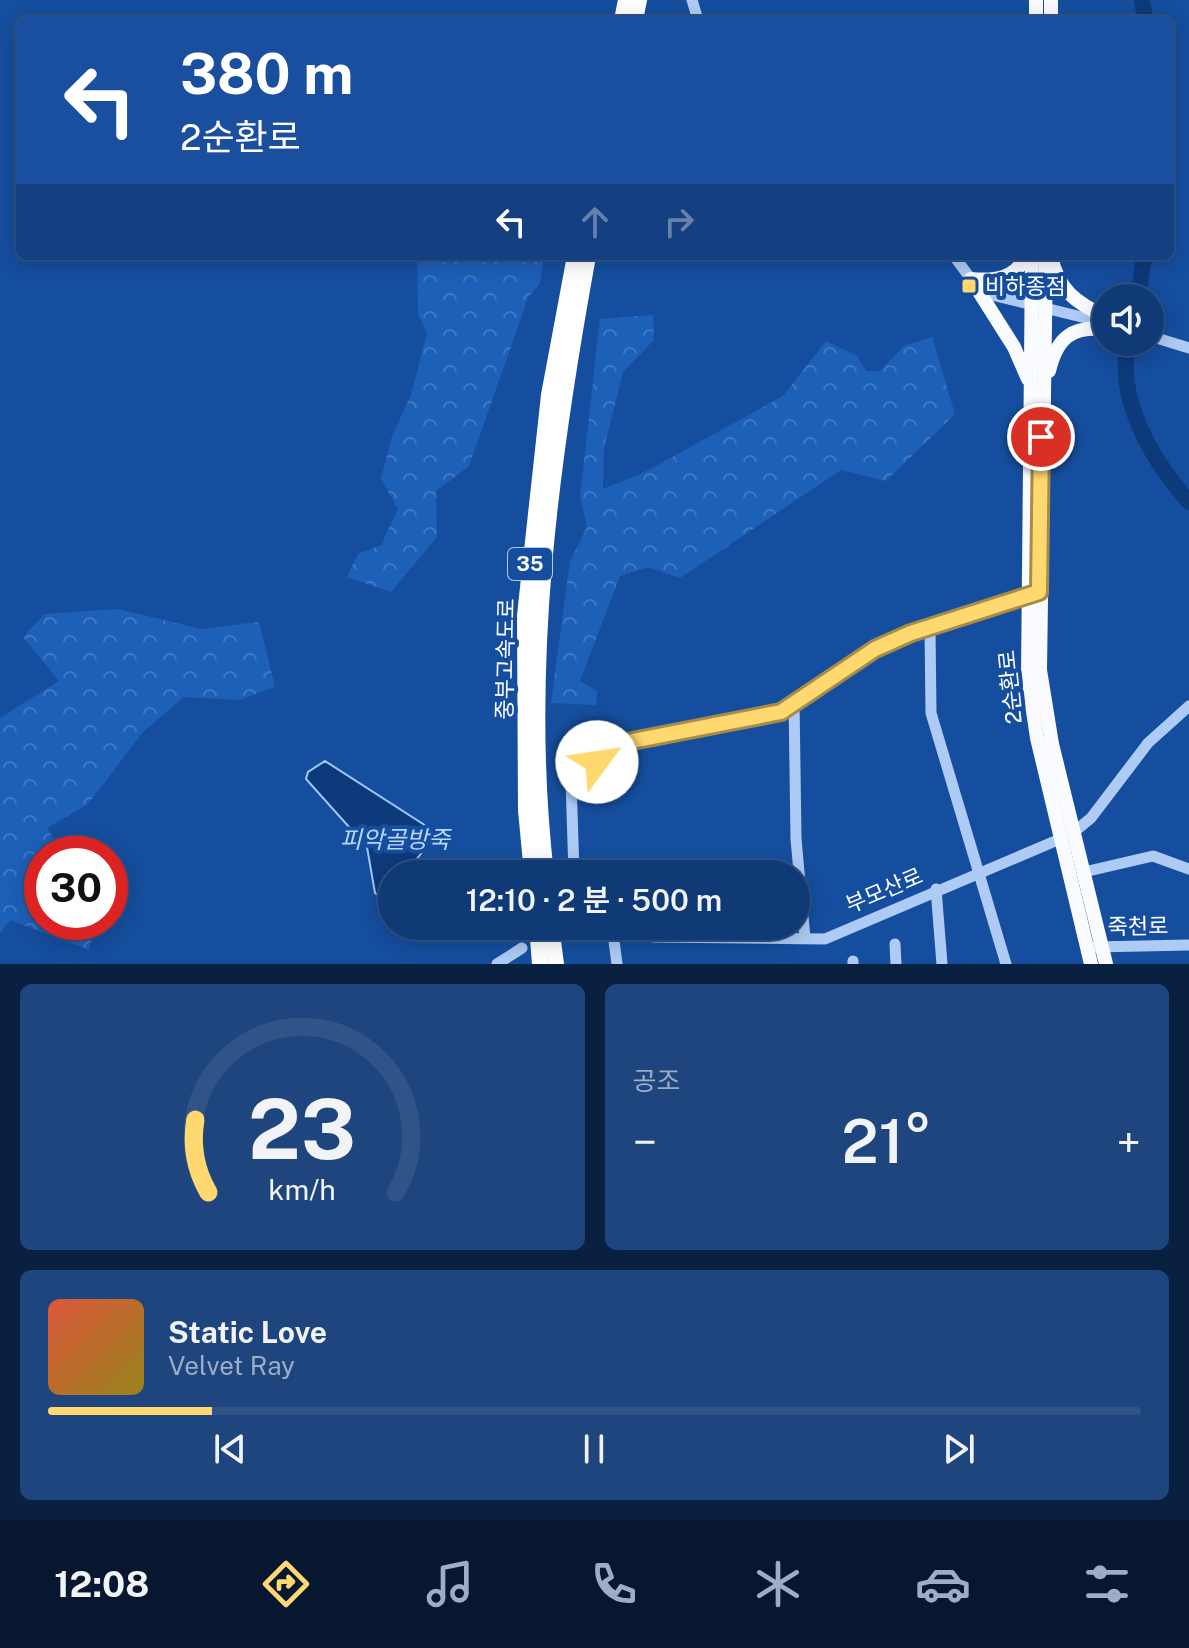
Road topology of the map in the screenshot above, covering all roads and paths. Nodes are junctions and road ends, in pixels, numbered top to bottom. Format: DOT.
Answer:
graph roads {
  1 [pos="574,260"];
  2 [pos="587,260"];
  3 [pos="957,260"];
  4 [pos="1026,260"];
  5 [pos="1030,260"];
  6 [pos="1048,260"];
  7 [pos="1051,260"];
  8 [pos="971,279"];
  9 [pos="989,296"];
  10 [pos="1038,305"];
  11 [pos="1092,314"];
  12 [pos="1092,319"];
  13 [pos="1092,324"];
  14 [pos="1164,340"];
  15 [pos="1189,348"];
  16 [pos="1030,384"];
  17 [pos="1043,399"];
  18 [pos="1033,594"];
  19 [pos="930,627"];
  20 [pos="794,700"];
  21 [pos="1189,706"];
  22 [pos="1067,836"];
  23 [pos="531,860"];
  24 [pos="544,860"];
  25 [pos="574,860"];
  26 [pos="798,860"];
  27 [pos="1189,869"];
  28 [pos="1084,872"];
  29 [pos="981,873"];
  30 [pos="936,889"];
  31 [pos="810,938"];
  32 [pos="538,940"];
  33 [pos="557,940"];
  34 [pos="614,940"];
  35 [pos="895,944"];
  36 [pos="1189,945"];
  37 [pos="1094,947"];
  38 [pos="522,948"];
  39 [pos="497,964"];
  40 [pos="540,964"];
  41 [pos="556,964"];
  42 [pos="617,964"];
  43 [pos="896,964"];
  44 [pos="942,964"];
  45 [pos="1006,964"];
  46 [pos="1091,964"];
  47 [pos="1106,964"];
  1 -- 23 [label="highway, 중부고속도로 / 35"];
  2 -- 24 [label="highway, 중부고속도로 / 35"];
  3 -- 8 [label="street"];
  4 -- 8 [label="main road"];
  5 -- 10 [label="main road, 2순환로"];
  6 -- 10 [label="main road, 2순환로"];
  7 -- 11 [label="main road"];
  8 -- 9 [label="main road"];
  9 -- 10 [label="street"];
  9 -- 16 [label="main road"];
  10 -- 12 [label="street"];
  10 -- 16 [label="main road, 2순환로"];
  10 -- 17 [label="main road, 2순환로"];
  13 -- 17 [label="main road"];
  14 -- 15 [label="street"];
  16 -- 18 [label="main road, 2순환로"];
  17 -- 18 [label="main road, 2순환로"];
  18 -- 19 [label="street"];
  18 -- 22 [label="main road, 2순환로"];
  19 -- 20 [label="street"];
  19 -- 29 [label="street"];
  20 -- 25 [label="street"];
  20 -- 26 [label="street"];
  21 -- 22 [label="street"];
  22 -- 28 [label="main road, 2순환로"];
  22 -- 29 [label="street, 부모산로"];
  22 -- 37 [label="main road, 2순환로"];
  27 -- 28 [label="street"];
  28 -- 37 [label="main road, 2순환로"];
  29 -- 30 [label="street, 부모산로"];
  29 -- 45 [label="street"];
  30 -- 31 [label="street, 부모산로"];
  30 -- 44 [label="street"];
  32 -- 40 [label="highway"];
  33 -- 41 [label="highway"];
  34 -- 42 [label="street"];
  35 -- 43 [label="street"];
  36 -- 37 [label="street, 죽천로"];
  37 -- 46 [label="main road, 2순환로"];
  37 -- 47 [label="main road, 2순환로"];
  38 -- 39 [label="street"];
}
